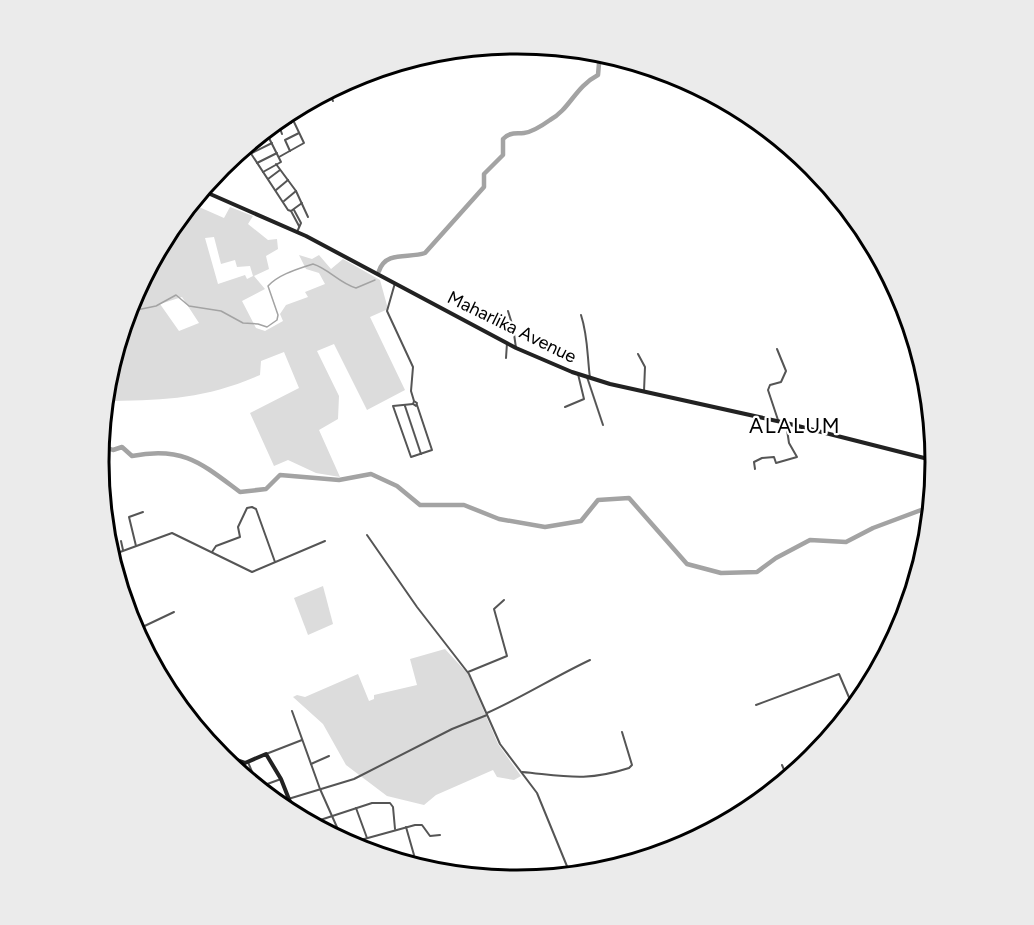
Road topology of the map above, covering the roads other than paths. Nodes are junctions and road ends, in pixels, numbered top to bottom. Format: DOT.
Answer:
graph roads {
  1 [pos="292,122"];
  2 [pos="280,130"];
  3 [pos="299,133"];
  4 [pos="282,134"];
  5 [pos="269,137"];
  6 [pos="272,143"];
  7 [pos="291,151"];
  8 [pos="277,153"];
  9 [pos="250,154"];
  10 [pos="279,157"];
  11 [pos="256,163"];
  12 [pos="276,164"];
  13 [pos="280,170"];
  14 [pos="262,172"];
  15 [pos="268,179"];
  16 [pos="288,180"];
  17 [pos="275,190"];
  18 [pos="296,191"];
  19 [pos="209,194"];
  20 [pos="283,201"];
  21 [pos="302,203"];
  22 [pos="293,210"];
  23 [pos="308,218"];
  24 [pos="297,232"];
  25 [pos="395,283"];
  26 [pos="508,311"];
  27 [pos="581,315"];
  28 [pos="507,343"];
  29 [pos="516,348"];
  30 [pos="777,349"];
  31 [pos="638,354"];
  32 [pos="507,358"];
  33 [pos="578,374"];
  34 [pos="589,377"];
  35 [pos="644,392"];
  36 [pos="414,404"];
  37 [pos="405,406"];
  38 [pos="565,407"];
  39 [pos="779,421"];
  40 [pos="786,423"];
  41 [pos="603,425"];
  42 [pos="421,454"];
  43 [pos="926,459"];
  44 [pos="755,469"];
  45 [pos="143,512"];
  46 [pos="367,535"];
  47 [pos="121,541"];
  48 [pos="326,541"];
  49 [pos="136,546"];
  50 [pos="123,550"];
  51 [pos="212,552"];
  52 [pos="118,553"];
  53 [pos="275,562"];
  54 [pos="504,600"];
  55 [pos="174,612"];
  56 [pos="143,626"];
  57 [pos="590,660"];
  58 [pos="468,672"];
  59 [pos="850,699"];
  60 [pos="756,705"];
  61 [pos="292,711"];
  62 [pos="487,714"];
  63 [pos="622,732"];
  64 [pos="302,740"];
  65 [pos="266,754"];
  66 [pos="329,756"];
  67 [pos="237,759"];
  68 [pos="246,762"];
  69 [pos="241,764"];
  70 [pos="311,764"];
  71 [pos="782,765"];
  72 [pos="785,771"];
  73 [pos="522,772"];
  74 [pos="252,773"];
  75 [pos="281,779"];
  76 [pos="267,786"];
  77 [pos="320,789"];
  78 [pos="289,798"];
  79 [pos="286,799"];
  80 [pos="291,802"];
  81 [pos="356,808"];
  82 [pos="331,815"];
  83 [pos="319,820"];
  84 [pos="406,826"];
  85 [pos="395,829"];
  86 [pos="339,830"];
  87 [pos="440,835"];
  88 [pos="367,838"];
  89 [pos="360,840"];
  90 [pos="414,855"];
  91 [pos="568,868"];
  1 -- 3 [label="street"];
  2 -- 4 [label="street"];
  3 -- 7 [label="street"];
  3 -- 7 [label="street"];
  5 -- 6 [label="street"];
  6 -- 8 [label="street"];
  6 -- 9 [label="street"];
  7 -- 10 [label="street"];
  8 -- 10 [label="street"];
  8 -- 11 [label="street"];
  9 -- 11 [label="street"];
  10 -- 12 [label="street"];
  11 -- 14 [label="street"];
  12 -- 13 [label="street"];
  12 -- 14 [label="street"];
  13 -- 15 [label="street"];
  13 -- 16 [label="street"];
  14 -- 15 [label="street"];
  15 -- 17 [label="street"];
  16 -- 17 [label="street"];
  16 -- 18 [label="street"];
  17 -- 20 [label="street"];
  18 -- 20 [label="street"];
  18 -- 21 [label="street"];
  19 -- 24 [label="main road, Maharlika Avenue"];
  20 -- 22 [label="street"];
  21 -- 22 [label="street"];
  21 -- 23 [label="street"];
  22 -- 24 [label="street"];
  24 -- 25 [label="main road, Maharlika Avenue"];
  25 -- 28 [label="main road, Maharlika Avenue"];
  25 -- 36 [label="street"];
  26 -- 29 [label="street"];
  27 -- 34 [label="street"];
  28 -- 29 [label="main road, Maharlika Avenue"];
  28 -- 32 [label="street"];
  29 -- 33 [label="main road, Maharlika Avenue"];
  30 -- 39 [label="street"];
  31 -- 35 [label="street"];
  33 -- 34 [label="main road, Maharlika Avenue"];
  33 -- 38 [label="street"];
  34 -- 35 [label="main road, Maharlika Avenue"];
  34 -- 41 [label="street"];
  35 -- 39 [label="main road, Maharlika Avenue"];
  36 -- 37 [label="street"];
  36 -- 42 [label="street"];
  37 -- 42 [label="street"];
  37 -- 42 [label="street"];
  39 -- 40 [label="main road, Maharlika Avenue"];
  40 -- 43 [label="main road, Maharlika Avenue"];
  40 -- 44 [label="street"];
  45 -- 49 [label="street"];
  46 -- 58 [label="street"];
  47 -- 50 [label="street"];
  48 -- 53 [label="street"];
  49 -- 50 [label="street"];
  49 -- 51 [label="street"];
  50 -- 52 [label="street"];
  51 -- 53 [label="street"];
  51 -- 53 [label="street"];
  54 -- 58 [label="street"];
  55 -- 56 [label="street"];
  57 -- 62 [label="street"];
  58 -- 62 [label="street"];
  59 -- 60 [label="street"];
  61 -- 64 [label="street"];
  62 -- 73 [label="street"];
  62 -- 77 [label="street"];
  63 -- 73 [label="street"];
  64 -- 65 [label="street"];
  64 -- 70 [label="street"];
  65 -- 68 [label="main road"];
  65 -- 75 [label="main road"];
  66 -- 70 [label="street"];
  67 -- 68 [label="main road"];
  68 -- 69 [label="street"];
  68 -- 74 [label="street"];
  70 -- 77 [label="street"];
  71 -- 72 [label="street"];
  73 -- 91 [label="street"];
  75 -- 76 [label="street"];
  75 -- 78 [label="main road"];
  77 -- 78 [label="street"];
  77 -- 82 [label="street"];
  78 -- 79 [label="street"];
  78 -- 80 [label="main road"];
  81 -- 82 [label="street"];
  81 -- 85 [label="street"];
  81 -- 88 [label="street"];
  82 -- 83 [label="street"];
  82 -- 86 [label="street"];
  84 -- 85 [label="street"];
  84 -- 87 [label="street"];
  84 -- 90 [label="street"];
  85 -- 88 [label="street"];
  88 -- 89 [label="street"];
}
